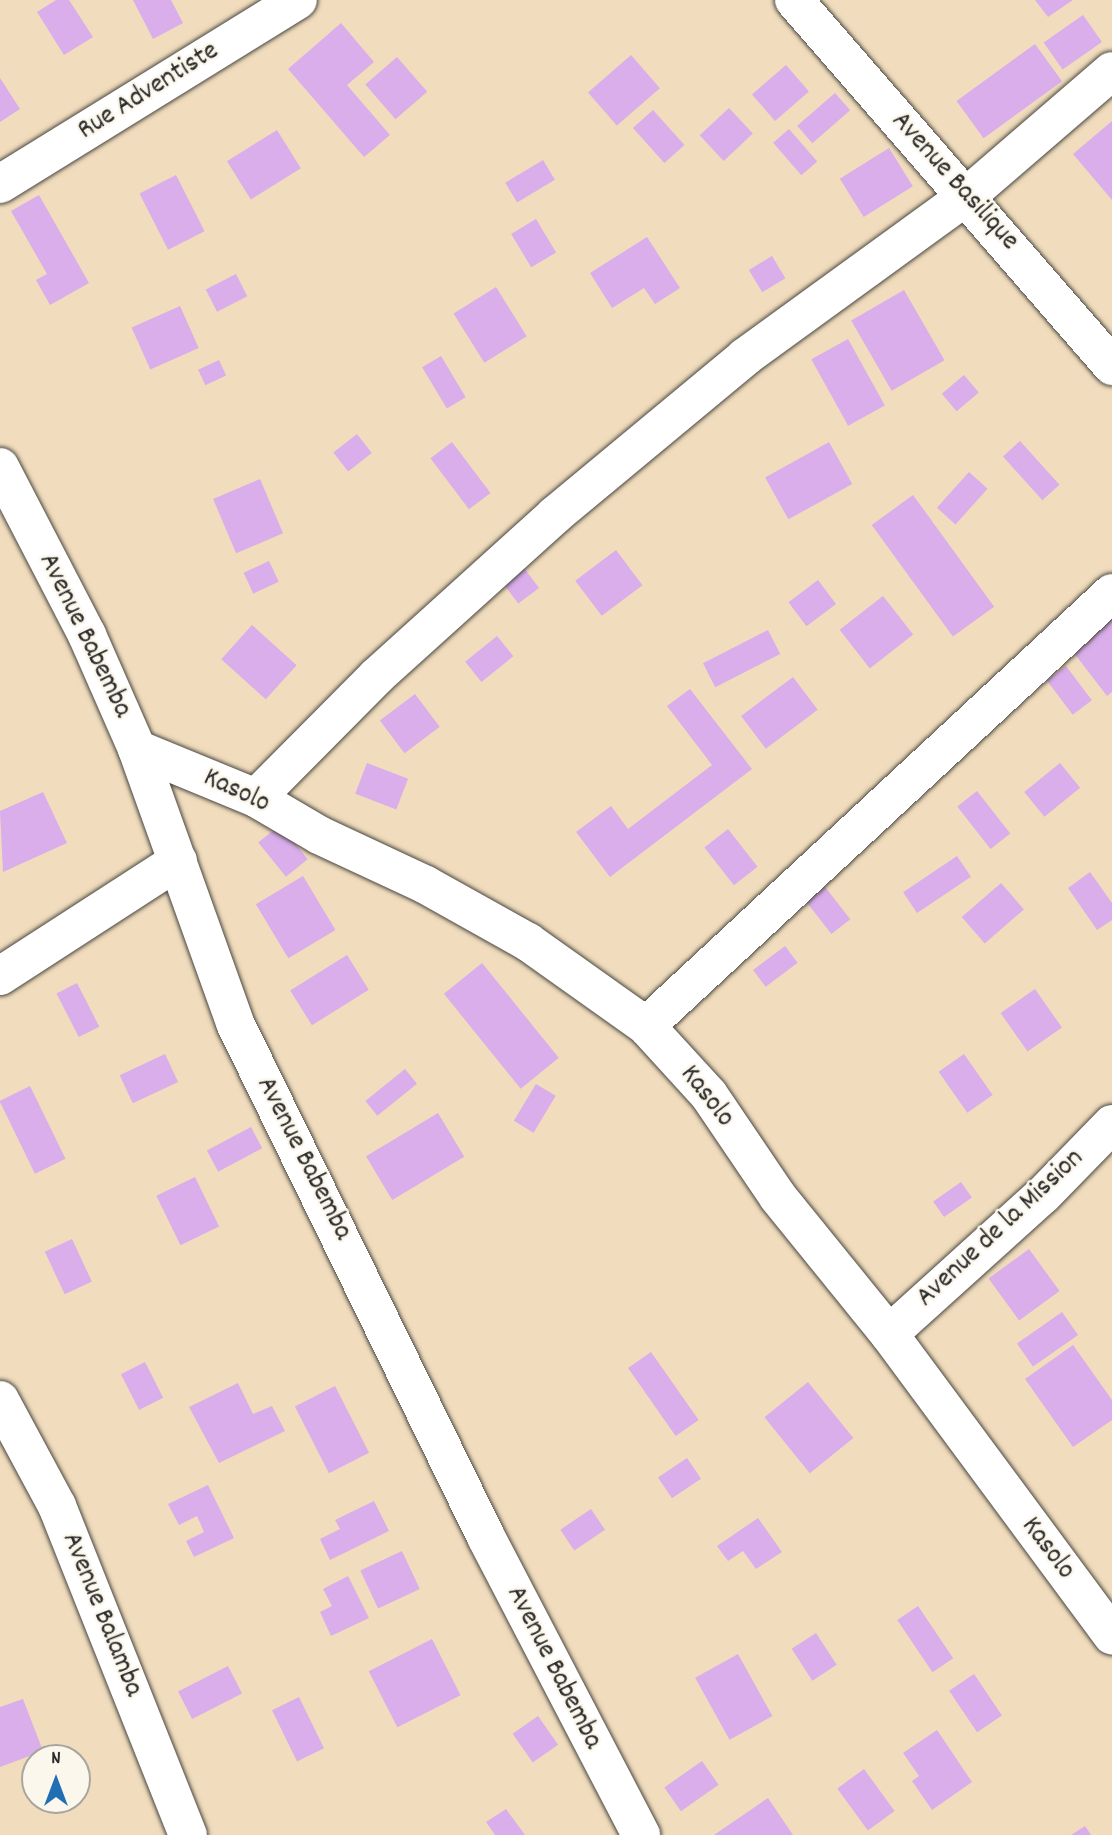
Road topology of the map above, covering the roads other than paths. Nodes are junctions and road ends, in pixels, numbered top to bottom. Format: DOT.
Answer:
graph roads {
  1 [pos="298,0"];
  2 [pos="794,0"];
  3 [pos="1112,71"];
  4 [pos="0,184"];
  5 [pos="967,196"];
  6 [pos="1112,366"];
  7 [pos="0,467"];
  8 [pos="1112,593"];
  9 [pos="137,749"];
  10 [pos="256,798"];
  11 [pos="178,861"];
  12 [pos="0,976"];
  13 [pos="646,1026"];
  14 [pos="1112,1124"];
  15 [pos="889,1334"];
  16 [pos="0,1400"];
  17 [pos="1112,1635"];
  18 [pos="188,1835"];
  19 [pos="642,1835"];
  1 -- 4 [label="street, Rue Adventiste"];
  2 -- 5 [label="street, Avenue Basilique"];
  3 -- 5 [label="street"];
  5 -- 6 [label="street, Avenue Basilique"];
  5 -- 10 [label="street"];
  7 -- 9 [label="street, Avenue Babemba"];
  8 -- 13 [label="street"];
  9 -- 10 [label="street, Kasolo"];
  9 -- 11 [label="street, Avenue Babemba"];
  10 -- 13 [label="street, Kasolo"];
  11 -- 12 [label="street"];
  11 -- 19 [label="street, Avenue Babemba"];
  13 -- 15 [label="street, Kasolo"];
  14 -- 15 [label="street, Avenue de la Mission"];
  15 -- 17 [label="street, Kasolo"];
  16 -- 18 [label="street, Avenue Balamba"];
}
